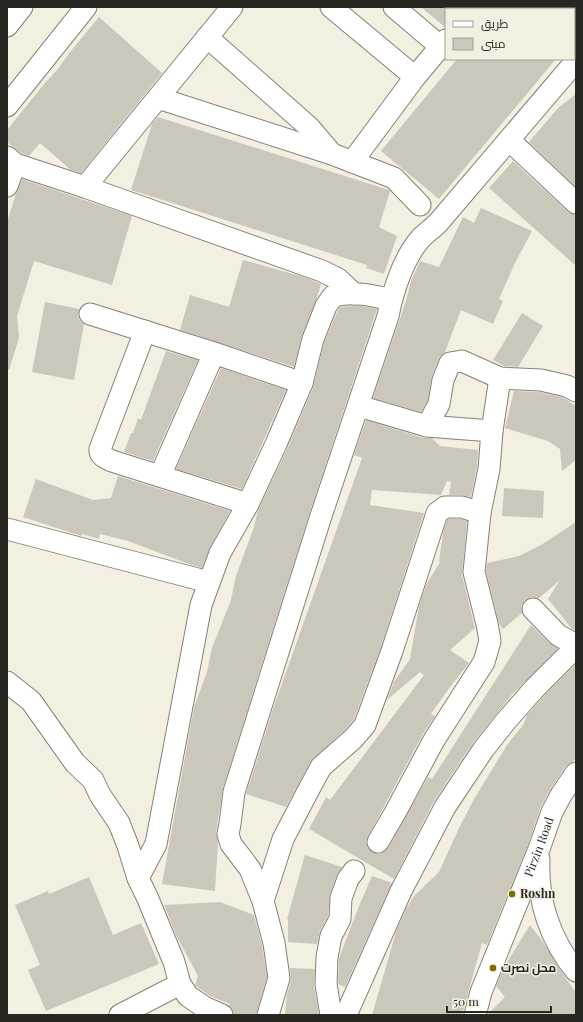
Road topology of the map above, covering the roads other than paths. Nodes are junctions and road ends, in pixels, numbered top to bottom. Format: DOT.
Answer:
graph roads {
  1 [pos="22,7"];
  2 [pos="86,7"];
  3 [pos="232,7"];
  4 [pos="330,7"];
  5 [pos="394,7"];
  6 [pos="7,26"];
  7 [pos="207,37"];
  8 [pos="443,43"];
  9 [pos="576,61"];
  10 [pos="415,78"];
  11 [pos="158,98"];
  12 [pos="7,106"];
  13 [pos="509,140"];
  14 [pos="332,154"];
  15 [pos="11,161"];
  16 [pos="352,162"];
  17 [pos="7,186"];
  18 [pos="85,187"];
  19 [pos="576,203"];
  20 [pos="420,205"];
  21 [pos="354,294"];
  22 [pos="391,300"];
  23 [pos="90,314"];
  24 [pos="145,331"];
  25 [pos="214,353"];
  26 [pos="500,378"];
  27 [pos="302,383"];
  28 [pos="576,391"];
  29 [pos="359,406"];
  30 [pos="427,426"];
  31 [pos="492,431"];
  32 [pos="160,476"];
  33 [pos="248,504"];
  34 [pos="480,513"];
  35 [pos="7,529"];
  36 [pos="209,582"];
  37 [pos="533,610"];
  38 [pos="576,646"];
  39 [pos="7,682"];
  40 [pos="576,773"];
  41 [pos="378,842"];
  42 [pos="539,849"];
  43 [pos="354,870"];
  44 [pos="138,878"];
  45 [pos="263,901"];
  46 [pos="576,971"];
  47 [pos="180,984"];
  48 [pos="120,1015"];
  49 [pos="222,1015"];
  50 [pos="268,1015"];
  51 [pos="331,1015"];
  52 [pos="346,1015"];
  53 [pos="475,1015"];
  1 -- 6 [label="street"];
  2 -- 12 [label="street"];
  3 -- 7 [label="street"];
  4 -- 10 [label="street"];
  5 -- 8 [label="street"];
  7 -- 11 [label="street"];
  7 -- 14 [label="street"];
  8 -- 10 [label="street"];
  9 -- 13 [label="street"];
  10 -- 16 [label="street"];
  11 -- 14 [label="street"];
  11 -- 18 [label="street"];
  13 -- 19 [label="street"];
  13 -- 22 [label="street"];
  14 -- 16 [label="street"];
  15 -- 17 [label="street"];
  15 -- 18 [label="street"];
  16 -- 20 [label="street"];
  18 -- 21 [label="street"];
  21 -- 22 [label="street"];
  21 -- 27 [label="street"];
  22 -- 29 [label="street"];
  23 -- 24 [label="street"];
  24 -- 25 [label="street"];
  24 -- 32 [label="street"];
  25 -- 27 [label="street"];
  25 -- 32 [label="street"];
  26 -- 28 [label="street"];
  26 -- 30 [label="street"];
  26 -- 31 [label="street"];
  27 -- 33 [label="street"];
  29 -- 30 [label="street"];
  29 -- 45 [label="street"];
  30 -- 31 [label="street"];
  31 -- 34 [label="street"];
  32 -- 33 [label="street"];
  33 -- 36 [label="street"];
  34 -- 41 [label="street"];
  34 -- 45 [label="street"];
  35 -- 36 [label="street"];
  36 -- 44 [label="street"];
  37 -- 38 [label="street"];
  38 -- 52 [label="street"];
  39 -- 44 [label="street"];
  40 -- 42 [label="street, Pirzin Road"];
  42 -- 46 [label="street"];
  42 -- 53 [label="street, Pirzin Road"];
  43 -- 51 [label="street"];
  44 -- 47 [label="street"];
  45 -- 50 [label="street"];
  47 -- 48 [label="street"];
  47 -- 49 [label="street"];
}
